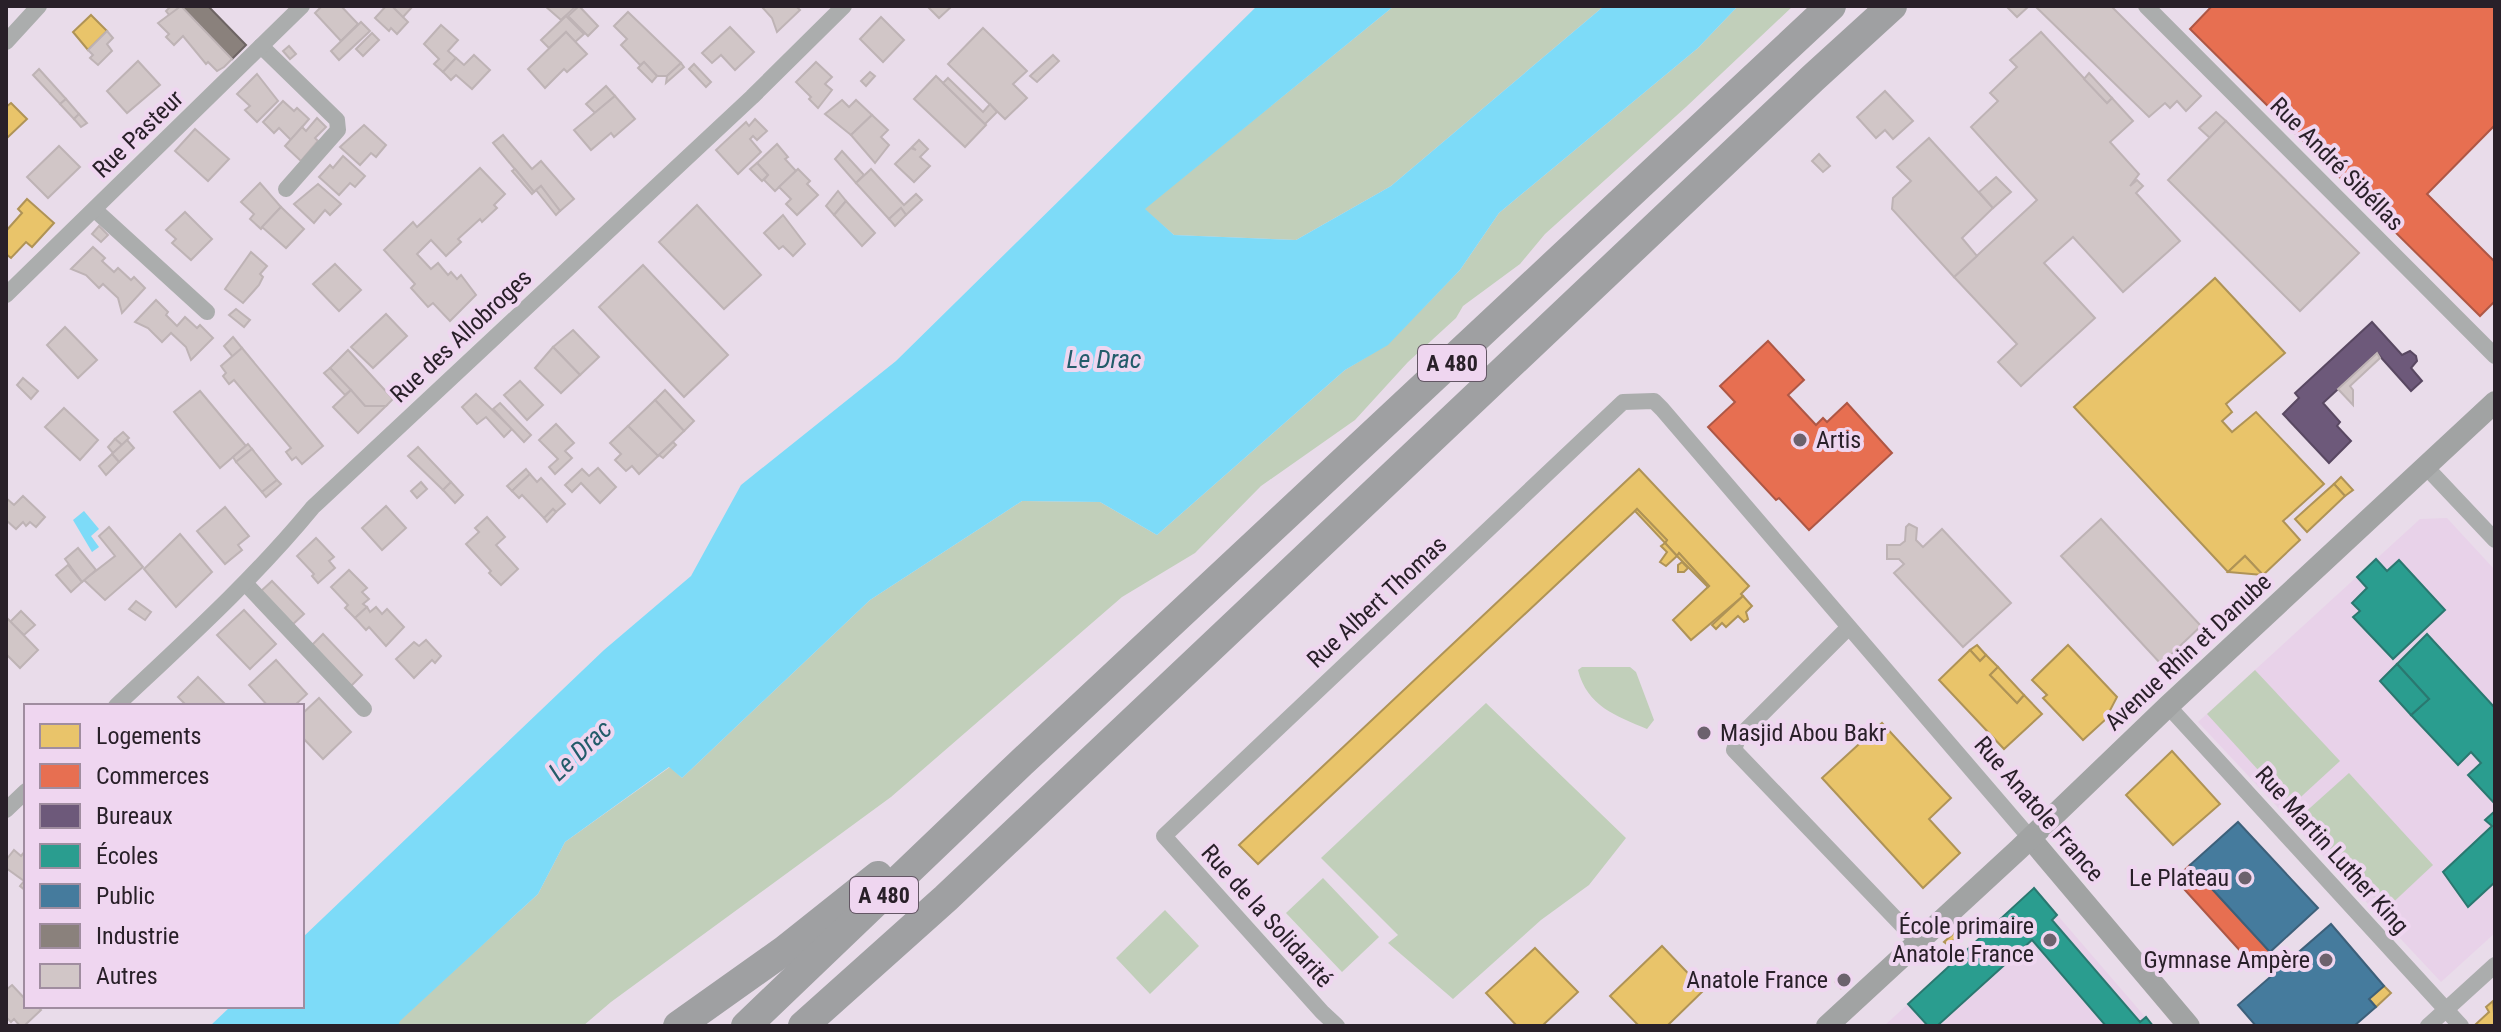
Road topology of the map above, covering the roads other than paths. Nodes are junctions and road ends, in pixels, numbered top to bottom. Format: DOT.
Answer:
graph roads {
  1 [pos="39,6"];
  2 [pos="302,6"];
  3 [pos="844,6"];
  4 [pos="1831,6"];
  5 [pos="1892,6"];
  6 [pos="2146,6"];
  7 [pos="6,42"];
  8 [pos="261,46"];
  9 [pos="286,189"];
  10 [pos="95,210"];
  11 [pos="6,295"];
  12 [pos="207,312"];
  13 [pos="2495,356"];
  14 [pos="1623,402"];
  15 [pos="2495,402"];
  16 [pos="2426,467"];
  17 [pos="2495,540"];
  18 [pos="245,583"];
  19 [pos="1848,628"];
  20 [pos="118,704"];
  21 [pos="2168,706"];
  22 [pos="364,709"];
  23 [pos="1021,763"];
  24 [pos="24,793"];
  25 [pos="6,810"];
  26 [pos="1164,836"];
  27 [pos="2031,839"];
  28 [pos="1918,942"];
  29 [pos="2495,965"];
  30 [pos="2446,1010"];
  31 [pos="1333,1025"];
  32 [pos="678,1026"];
  33 [pos="746,1026"];
  34 [pos="803,1026"];
  35 [pos="1827,1026"];
  36 [pos="2189,1026"];
  37 [pos="2428,1026"];
  38 [pos="2461,1026"];
  1 -- 7 [label="street"];
  2 -- 8 [label="street, Rue Pasteur"];
  3 -- 18 [label="street, Rue des Allobroges"];
  4 -- 23 [label="highway, A 480"];
  5 -- 34 [label="highway, A 480"];
  6 -- 13 [label="street, Rue André Sibéllas"];
  8 -- 9 [label="street"];
  8 -- 10 [label="street, Rue Pasteur"];
  10 -- 11 [label="street, Rue Pasteur"];
  10 -- 12 [label="street"];
  14 -- 19 [label="street, Rue Anatole France"];
  14 -- 26 [label="street, Rue Albert Thomas"];
  15 -- 16 [label="street, Avenue Rhin et Danube"];
  16 -- 17 [label="street"];
  16 -- 21 [label="street, Avenue Rhin et Danube"];
  18 -- 20 [label="street, Rue des Allobroges"];
  18 -- 22 [label="street"];
  19 -- 27 [label="street, Rue Anatole France"];
  19 -- 28 [label="street"];
  21 -- 27 [label="street, Avenue Rhin et Danube"];
  21 -- 30 [label="street, Rue Martin Luther King"];
  23 -- 32 [label="highway"];
  23 -- 33 [label="highway, A 480"];
  24 -- 25 [label="street"];
  26 -- 31 [label="street, Rue de la Solidarité"];
  27 -- 28 [label="street, Avenue Rhin et Danube"];
  27 -- 36 [label="street, Rue Anatole France"];
  28 -- 35 [label="street, Avenue Rhin et Danube"];
  29 -- 30 [label="street"];
  30 -- 37 [label="street"];
  30 -- 38 [label="street, Rue Martin Luther King"];
}
